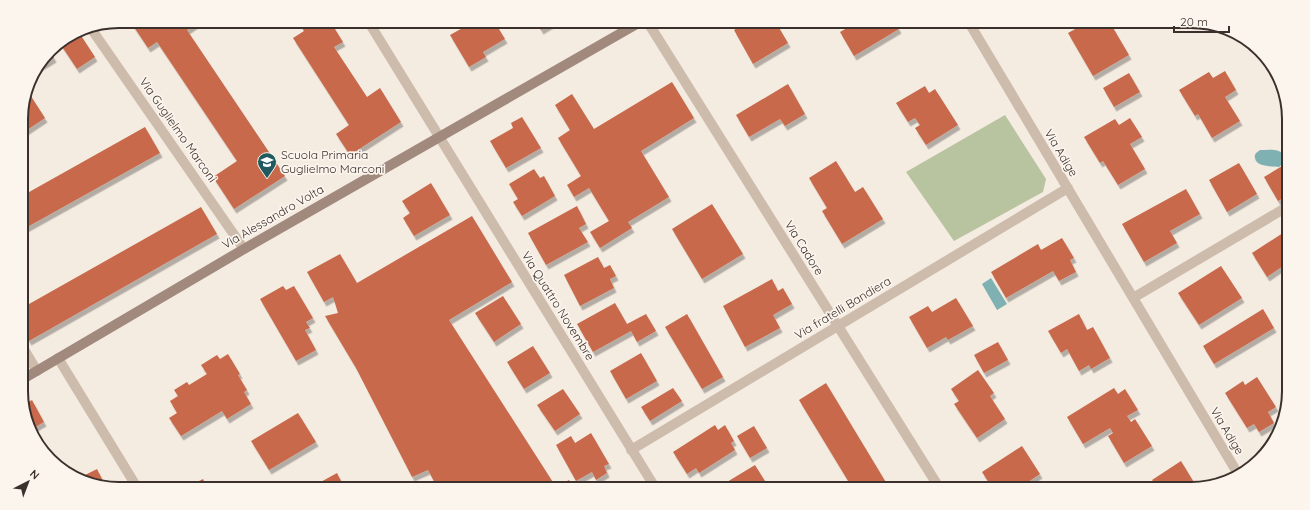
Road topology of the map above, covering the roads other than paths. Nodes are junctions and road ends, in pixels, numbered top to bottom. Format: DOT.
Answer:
graph roads {
  1 [pos="372,28"];
  2 [pos="630,28"];
  3 [pos="651,28"];
  4 [pos="972,28"];
  5 [pos="94,32"];
  6 [pos="439,137"];
  7 [pos="1068,188"];
  8 [pos="1282,209"];
  9 [pos="244,249"];
  10 [pos="1133,298"];
  11 [pos="838,326"];
  12 [pos="28,356"];
  13 [pos="58,358"];
  14 [pos="37,371"];
  15 [pos="28,376"];
  16 [pos="631,450"];
  17 [pos="1236,471"];
  18 [pos="134,482"];
  19 [pos="652,482"];
  20 [pos="936,482"];
  1 -- 6 [label="street, Via Quattro Novembre"];
  2 -- 6 [label="street, Via Alessandro Volta"];
  3 -- 11 [label="street, Via Cadore"];
  4 -- 7 [label="street, Via Adige"];
  5 -- 9 [label="street, Via Guglielmo Marconi"];
  6 -- 9 [label="street, Via Alessandro Volta"];
  6 -- 16 [label="street, Via Quattro Novembre"];
  7 -- 10 [label="street, Via Adige"];
  7 -- 11 [label="street, Via fratelli Bandiera"];
  8 -- 10 [label="street"];
  9 -- 13 [label="street, Via Alessandro Volta"];
  10 -- 17 [label="street, Via Adige"];
  11 -- 16 [label="street, Via fratelli Bandiera"];
  11 -- 20 [label="street, Via Cadore"];
  12 -- 14 [label="street"];
  13 -- 14 [label="street, Via Alessandro Volta"];
  13 -- 18 [label="street"];
  14 -- 15 [label="street, Via Alessandro Volta"];
  16 -- 19 [label="street, Via Quattro Novembre"];
}
